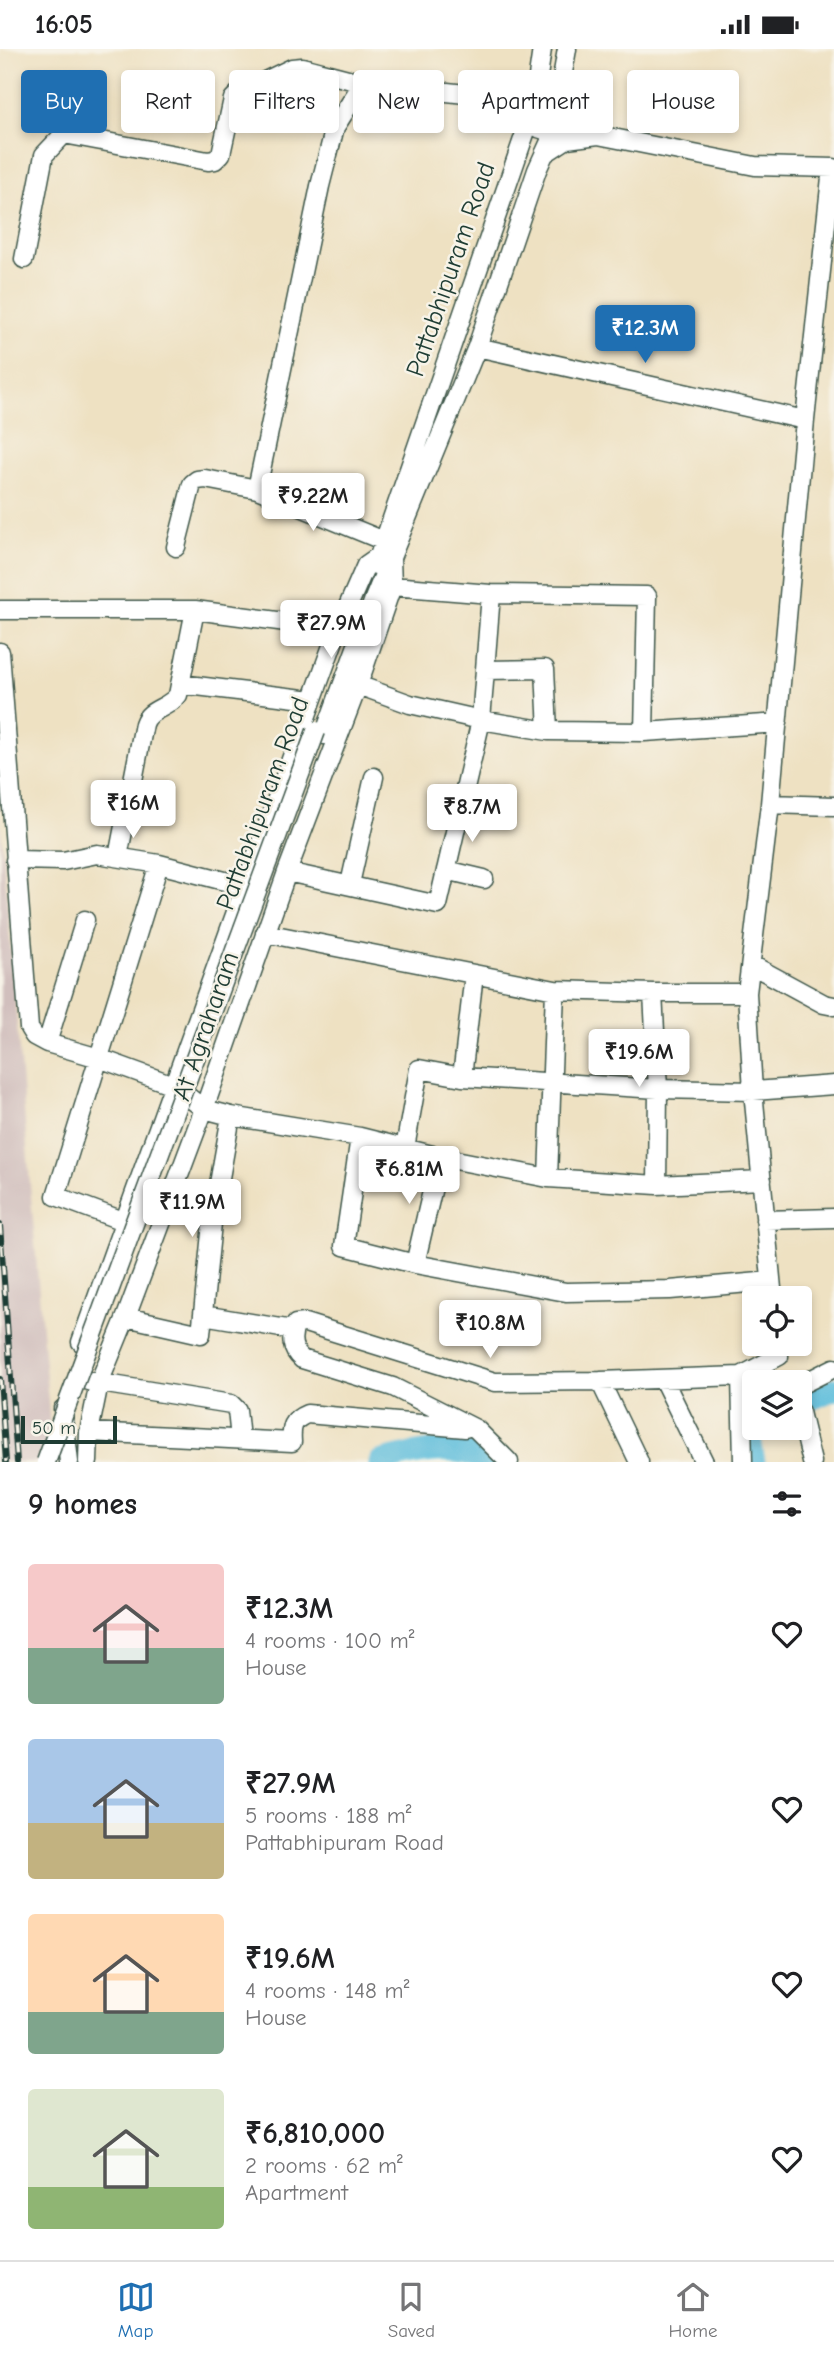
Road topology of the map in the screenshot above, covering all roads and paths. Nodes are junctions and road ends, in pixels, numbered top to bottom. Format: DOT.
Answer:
graph roads {
  1 [pos="542,49"];
  2 [pos="567,49"];
  3 [pos="538,70"];
  4 [pos="563,70"];
  5 [pos="353,80"];
  6 [pos="353,99"];
  7 [pos="523,133"];
  8 [pos="554,133"];
  9 [pos="598,135"];
  10 [pos="544,154"];
  11 [pos="833,168"];
  12 [pos="24,259"];
  13 [pos="466,301"];
  14 [pos="490,311"];
  15 [pos="477,347"];
  16 [pos="805,421"];
  17 [pos="257,489"];
  18 [pos="176,547"];
  19 [pos="385,552"];
  20 [pos="392,586"];
  21 [pos="491,594"];
  22 [pos="0,610"];
  23 [pos="195,611"];
  24 [pos="338,629"];
  25 [pos="0,652"];
  26 [pos="485,670"];
  27 [pos="180,684"];
  28 [pos="358,684"];
  29 [pos="312,700"];
  30 [pos="481,720"];
  31 [pos="778,723"];
  32 [pos="548,731"];
  33 [pos="644,732"];
  34 [pos="320,733"];
  35 [pos="374,777"];
  36 [pos="770,804"];
  37 [pos="834,806"];
  38 [pos="118,857"];
  39 [pos="15,860"];
  40 [pos="159,864"];
  41 [pos="446,870"];
  42 [pos="287,872"];
  43 [pos="484,879"];
  44 [pos="350,884"];
  45 [pos="244,886"];
  46 [pos="85,920"];
  47 [pos="265,933"];
  48 [pos="752,965"];
  49 [pos="474,974"];
  50 [pos="555,990"];
  51 [pos="653,993"];
  52 [pos="747,993"];
  53 [pos="834,1006"];
  54 [pos="47,1043"];
  55 [pos="99,1058"];
  56 [pos="462,1077"];
  57 [pos="551,1083"];
  58 [pos="173,1085"];
  59 [pos="834,1085"];
  60 [pos="658,1089"];
  61 [pos="753,1091"];
  62 [pos="204,1109"];
  63 [pos="231,1117"];
  64 [pos="359,1137"];
  65 [pos="405,1148"];
  66 [pos="440,1157"];
  67 [pos="548,1178"];
  68 [pos="762,1180"];
  69 [pos="657,1185"];
  70 [pos="834,1218"];
  71 [pos="765,1220"];
  72 [pos="123,1221"];
  73 [pos="415,1264"];
  74 [pos="772,1286"];
  75 [pos="742,1290"];
  76 [pos="203,1315"];
  77 [pos="126,1317"];
  78 [pos="293,1330"];
  79 [pos="779,1356"];
  80 [pos="834,1368"];
  81 [pos="70,1375"];
  82 [pos="741,1376"];
  83 [pos="663,1379"];
  84 [pos="812,1379"];
  85 [pos="600,1381"];
  86 [pos="742,1381"];
  87 [pos="99,1383"];
  88 [pos="475,1429"];
  89 [pos="89,1432"];
  90 [pos="240,1439"];
  91 [pos="743,1440"];
  92 [pos="807,1440"];
  93 [pos="739,1461"];
  94 [pos="46,1462"];
  95 [pos="55,1462"];
  96 [pos="69,1462"];
  97 [pos="88,1462"];
  98 [pos="509,1462"];
  99 [pos="639,1462"];
  100 [pos="704,1462"];
  101 [pos="812,1462"];
  1 -- 3 [label="street, Pattabhipuram Road"];
  2 -- 4 [label="street"];
  5 -- 12 [label="street"];
  6 -- 17 [label="street"];
  7 -- 13 [label="street, Pattabhipuram Road"];
  8 -- 10 [label="street, Pattabhipuram Road"];
  9 -- 10 [label="street"];
  9 -- 11 [label="street"];
  10 -- 14 [label="street, Pattabhipuram Road"];
  11 -- 16 [label="street"];
  13 -- 14 [label="street"];
  13 -- 19 [label="street, Pattabhipuram Road"];
  14 -- 15 [label="street, Pattabhipuram Road"];
  15 -- 16 [label="street"];
  15 -- 19 [label="street, Pattabhipuram Road"];
  16 -- 31 [label="street"];
  17 -- 18 [label="street"];
  17 -- 19 [label="street"];
  19 -- 20 [label="street, At Agraharam"];
  19 -- 24 [label="street"];
  19 -- 34 [label="street, Pattabhipuram Road"];
  20 -- 21 [label="street"];
  20 -- 28 [label="street, At Agraharam"];
  21 -- 26 [label="street"];
  21 -- 33 [label="street"];
  22 -- 23 [label="street"];
  23 -- 24 [label="street"];
  23 -- 27 [label="street"];
  24 -- 29 [label="street"];
  25 -- 39 [label="street"];
  26 -- 30 [label="street"];
  26 -- 32 [label="street"];
  27 -- 29 [label="street"];
  27 -- 38 [label="street"];
  28 -- 30 [label="street"];
  28 -- 42 [label="street, At Agraharam"];
  29 -- 45 [label="street"];
  30 -- 32 [label="street"];
  30 -- 41 [label="street"];
  31 -- 33 [label="street"];
  31 -- 36 [label="street"];
  32 -- 33 [label="street"];
  34 -- 94 [label="street, Pattabhipuram Road, bridge"];
  34 -- 95 [label="street, Pattabhipuram Road"];
  35 -- 44 [label="street"];
  36 -- 37 [label="street"];
  36 -- 48 [label="street"];
  38 -- 39 [label="street"];
  38 -- 40 [label="street"];
  39 -- 54 [label="street"];
  40 -- 45 [label="street"];
  40 -- 55 [label="street"];
  41 -- 43 [label="street"];
  41 -- 44 [label="street"];
  42 -- 44 [label="street"];
  42 -- 47 [label="street, At Agraharam"];
  45 -- 58 [label="street"];
  46 -- 54 [label="street"];
  47 -- 49 [label="street"];
  47 -- 62 [label="street, At Agraharam"];
  48 -- 52 [label="street"];
  48 -- 53 [label="street"];
  49 -- 50 [label="street"];
  49 -- 56 [label="street"];
  50 -- 51 [label="street"];
  50 -- 57 [label="street"];
  51 -- 52 [label="street"];
  51 -- 60 [label="street"];
  52 -- 61 [label="street"];
  54 -- 55 [label="street"];
  55 -- 58 [label="street"];
  55 -- 72 [label="street"];
  56 -- 57 [label="street"];
  56 -- 65 [label="street"];
  57 -- 60 [label="street"];
  57 -- 67 [label="street"];
  58 -- 62 [label="street"];
  58 -- 72 [label="street"];
  59 -- 61 [label="street"];
  60 -- 61 [label="street"];
  60 -- 69 [label="street"];
  61 -- 68 [label="street"];
  62 -- 63 [label="street"];
  62 -- 77 [label="street, At Agraharam"];
  63 -- 64 [label="street"];
  63 -- 76 [label="street"];
  64 -- 65 [label="street"];
  64 -- 73 [label="street"];
  65 -- 66 [label="street"];
  66 -- 67 [label="street"];
  66 -- 73 [label="street"];
  67 -- 69 [label="street"];
  68 -- 69 [label="street"];
  68 -- 71 [label="street"];
  70 -- 71 [label="street"];
  71 -- 74 [label="street"];
  72 -- 81 [label="street"];
  73 -- 75 [label="street"];
  76 -- 77 [label="street"];
  76 -- 78 [label="street"];
  77 -- 87 [label="street, At Agraharam"];
  78 -- 85 [label="street"];
  78 -- 88 [label="street"];
  79 -- 82 [label="street"];
  80 -- 84 [label="street"];
  81 -- 87 [label="street"];
  81 -- 96 [label="street"];
  82 -- 83 [label="street"];
  82 -- 86 [label="street"];
  83 -- 85 [label="street"];
  83 -- 100 [label="street"];
  85 -- 99 [label="street"];
  87 -- 89 [label="street, At Agraharam"];
  87 -- 90 [label="street"];
  88 -- 90 [label="street"];
  88 -- 98 [label="street"];
  89 -- 90 [label="street"];
  89 -- 97 [label="street, At Agraharam"];
  91 -- 93 [label="street"];
  92 -- 101 [label="street"];
}
